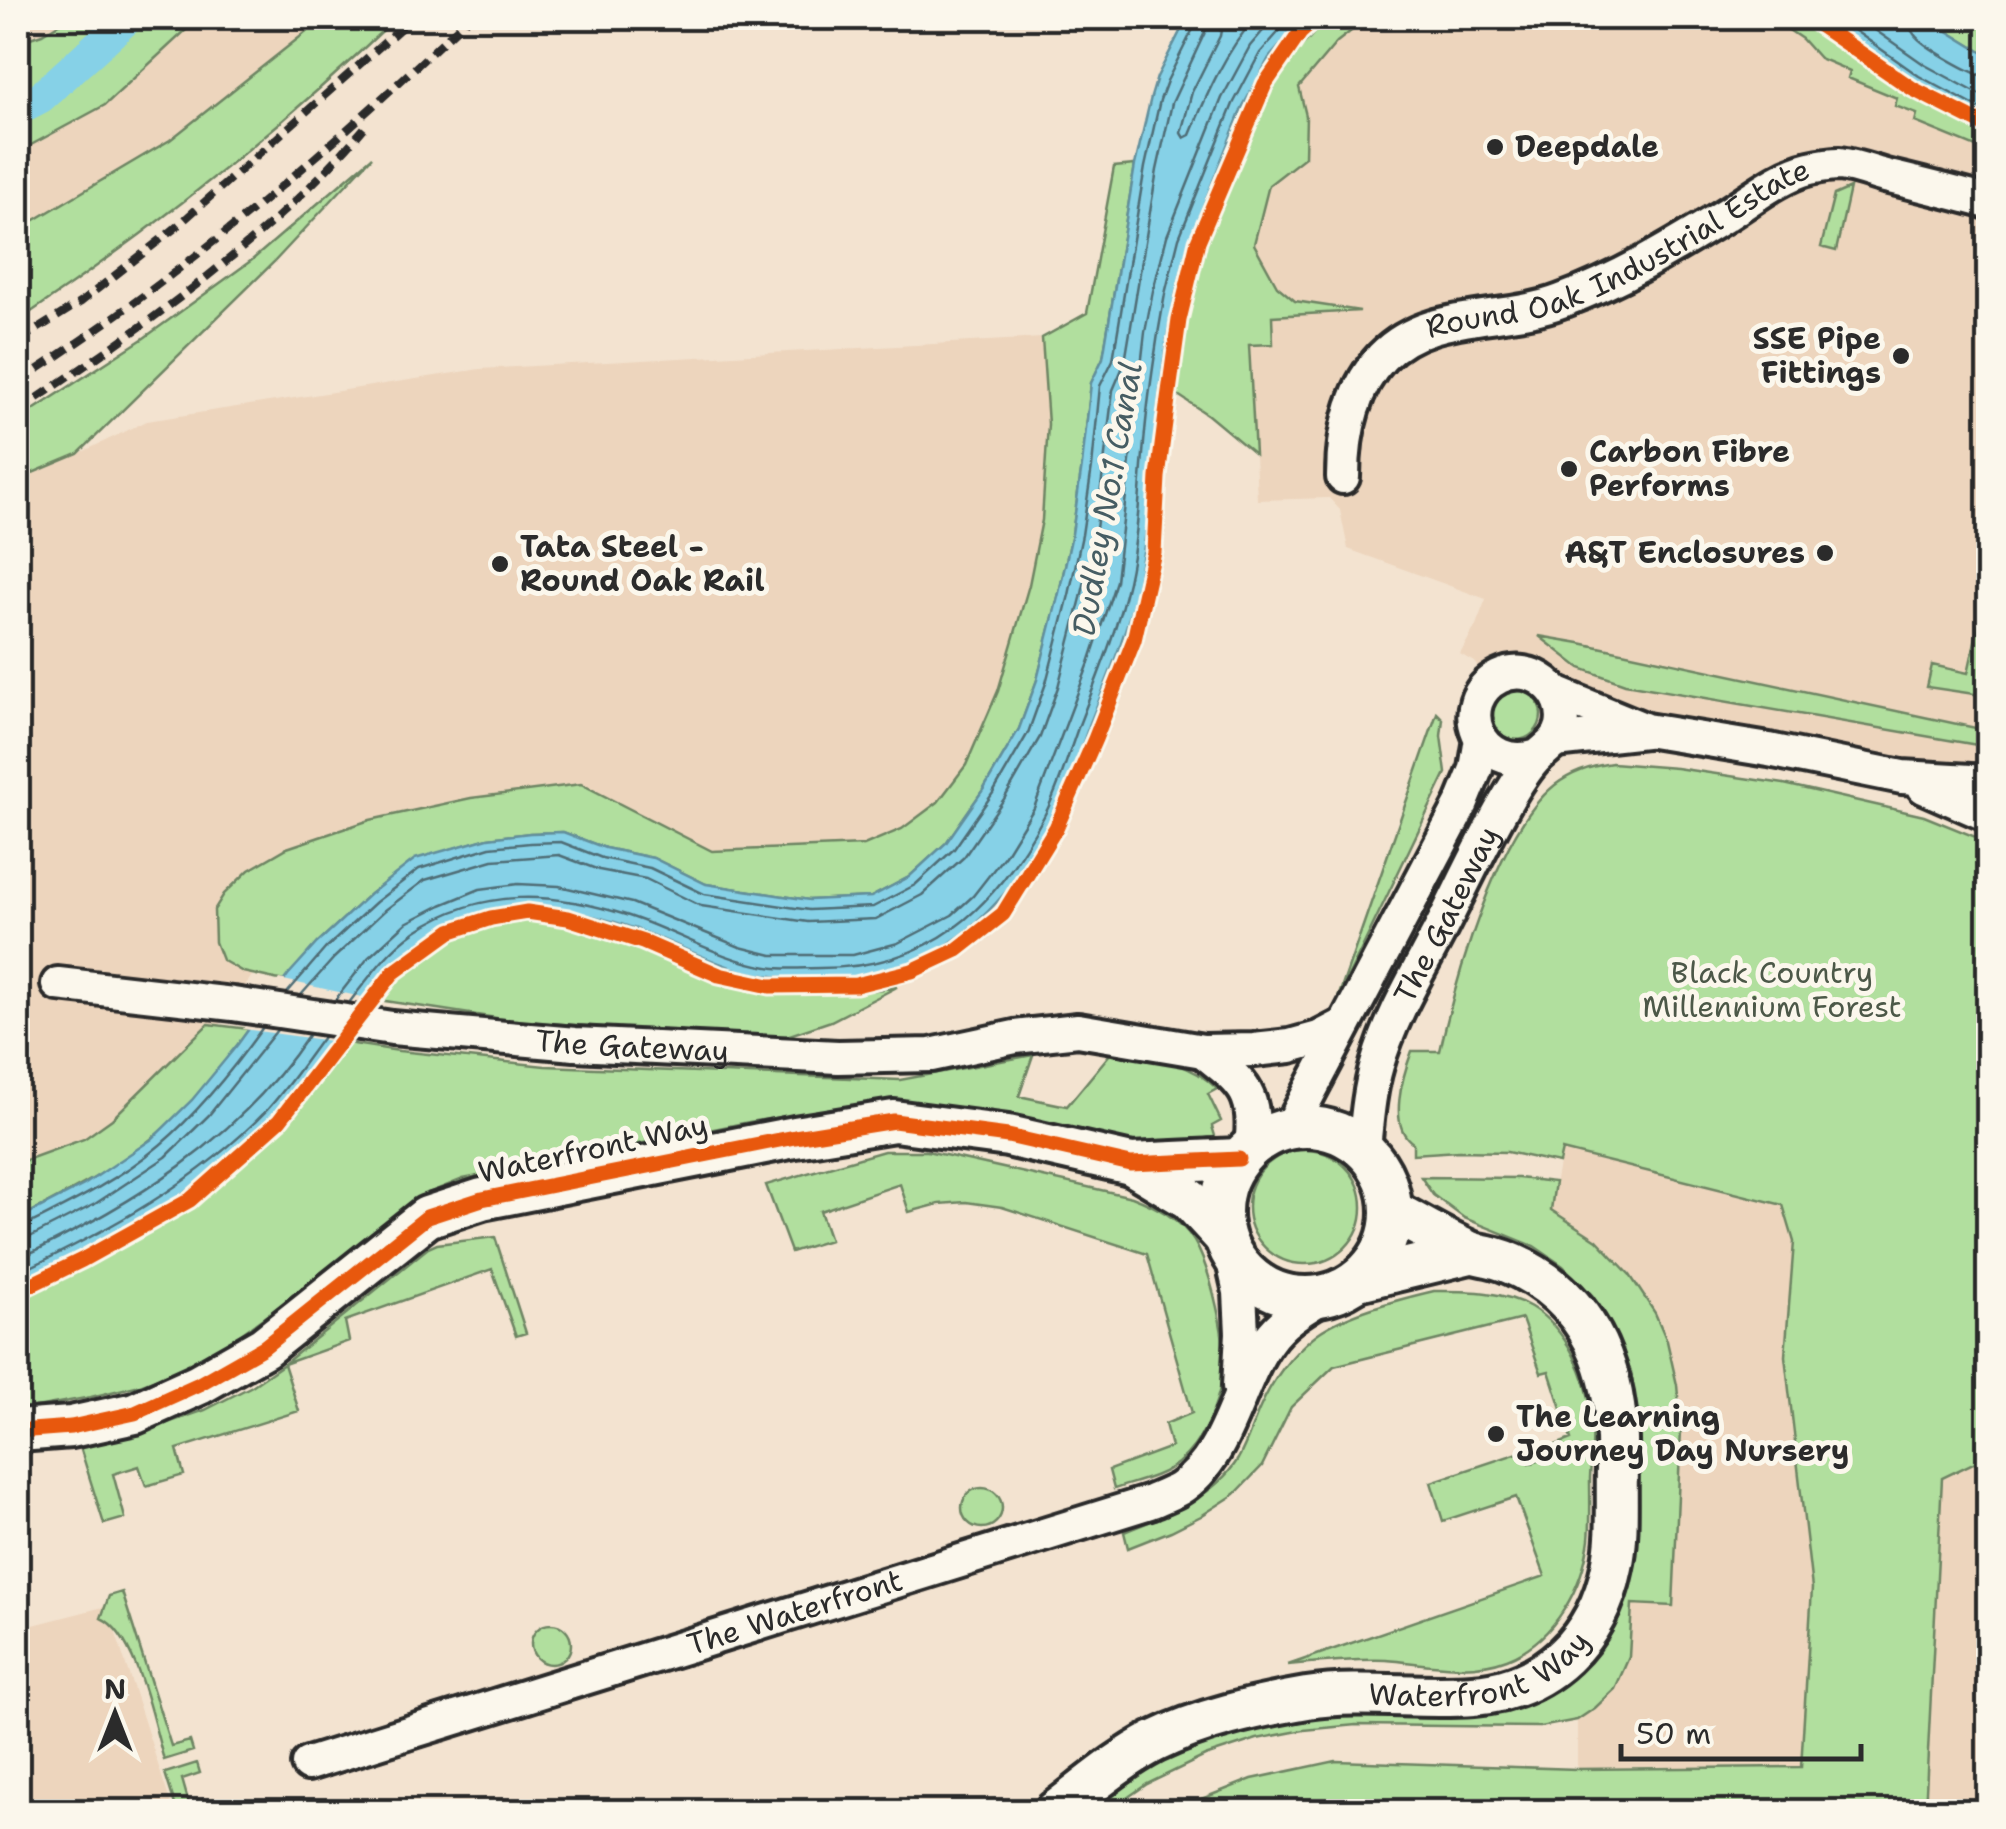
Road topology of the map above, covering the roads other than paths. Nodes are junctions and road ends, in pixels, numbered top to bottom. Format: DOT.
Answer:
graph roads {
  1 [pos="1988,202"];
  2 [pos="1342,477"];
  3 [pos="1556,693"];
  4 [pos="1646,730"];
  5 [pos="1481,739"];
  6 [pos="1547,748"];
  7 [pos="1902,777"];
  8 [pos="1988,782"];
  9 [pos="1988,814"];
  10 [pos="58,984"];
  11 [pos="1344,1025"];
  12 [pos="1203,1051"];
  13 [pos="1291,1127"];
  14 [pos="1364,1148"];
  15 [pos="1245,1152"];
  16 [pos="1131,1164"];
  17 [pos="1392,1211"];
  18 [pos="1227,1245"];
  19 [pos="1470,1253"];
  20 [pos="1343,1287"];
  21 [pos="1238,1400"];
  22 [pos="18,1431"];
  23 [pos="308,1764"];
  24 [pos="1055,1812"];
  1 -- 2 [label="street, Round Oak Industrial Estate"];
  3 -- 4 [label="street, The Gateway"];
  3 -- 5 [label="street, The Gateway"];
  3 -- 6 [label="street"];
  4 -- 6 [label="street, The Gateway"];
  4 -- 7 [label="street, The Gateway"];
  5 -- 6 [label="street, The Gateway"];
  5 -- 11 [label="street, The Gateway"];
  6 -- 14 [label="street, The Gateway"];
  7 -- 8 [label="street, The Gateway"];
  7 -- 9 [label="street, The Gateway"];
  10 -- 12 [label="street, The Gateway"];
  11 -- 12 [label="street, The Gateway"];
  11 -- 13 [label="street, The Gateway"];
  12 -- 15 [label="street"];
  13 -- 14 [label="street"];
  13 -- 15 [label="street, Waterfront Way"];
  14 -- 17 [label="street"];
  15 -- 16 [label="street, Waterfront Way"];
  15 -- 18 [label="street"];
  16 -- 18 [label="street, Waterfront Way"];
  16 -- 22 [label="street, Waterfront Way"];
  17 -- 19 [label="street, Waterfront Way"];
  17 -- 20 [label="street"];
  18 -- 20 [label="street, Waterfront Way"];
  18 -- 21 [label="street, The Waterfront"];
  19 -- 20 [label="street, Waterfront Way"];
  19 -- 24 [label="street, Waterfront Way"];
  20 -- 21 [label="street, The Waterfront"];
  21 -- 23 [label="street, The Waterfront"];
}
